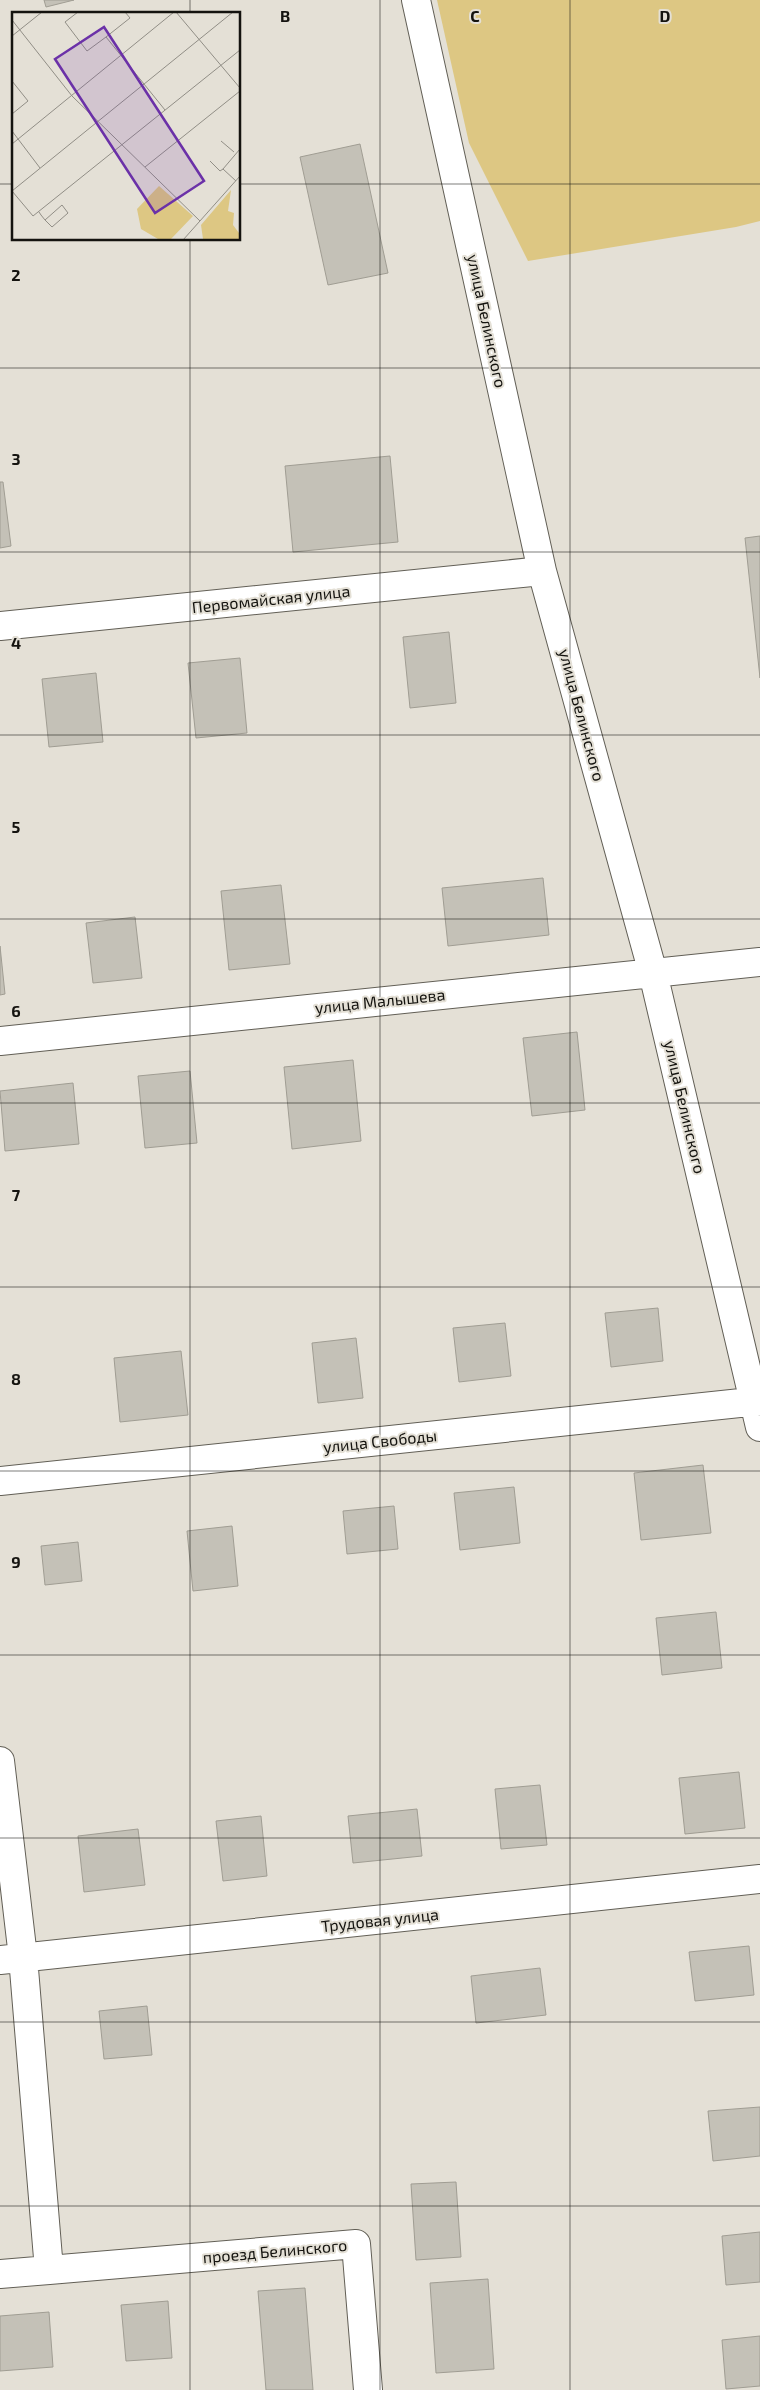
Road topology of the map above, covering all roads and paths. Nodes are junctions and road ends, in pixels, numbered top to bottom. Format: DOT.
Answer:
graph roads {
  1 [pos="416,0"];
  2 [pos="542,571"];
  3 [pos="0,626"];
  4 [pos="760,962"];
  5 [pos="653,973"];
  6 [pos="0,1041"];
  7 [pos="758,1410"];
  8 [pos="0,1481"];
  9 [pos="0,1761"];
  10 [pos="760,1880"];
  11 [pos="12,1959"];
  12 [pos="49,2270"];
  13 [pos="0,2274"];
  14 [pos="368,2390"];
  1 -- 2 [label="street, улица Белинского"];
  2 -- 3 [label="street, Первомайская улица"];
  2 -- 5 [label="street, улица Белинского"];
  4 -- 5 [label="street, улица Малышева"];
  5 -- 6 [label="street, улица Малышева"];
  5 -- 7 [label="street, улица Белинского"];
  7 -- 8 [label="street, улица Свободы"];
  9 -- 11 [label="street"];
  10 -- 11 [label="street, Трудовая улица"];
  11 -- 12 [label="street"];
  12 -- 13 [label="street, проезд Белинского"];
  12 -- 14 [label="street, проезд Белинского"];
}
